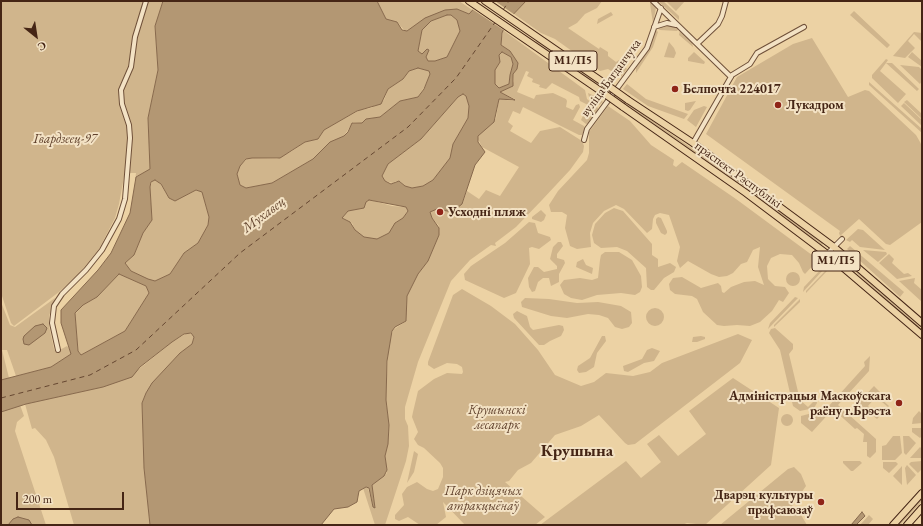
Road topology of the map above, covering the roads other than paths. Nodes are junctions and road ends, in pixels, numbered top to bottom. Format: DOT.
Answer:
graph roads {
  1 [pos="146,1"];
  2 [pos="470,1"];
  3 [pos="485,1"];
  4 [pos="653,1"];
  5 [pos="726,1"];
  6 [pos="661,8"];
  7 [pos="680,27"];
  8 [pos="804,27"];
  9 [pos="654,28"];
  10 [pos="698,44"];
  11 [pos="731,77"];
  12 [pos="584,140"];
  13 [pos="693,143"];
  14 [pos="842,239"];
  15 [pos="834,247"];
  16 [pos="827,254"];
  17 [pos="922,323"];
  18 [pos="922,335"];
  19 [pos="58,350"];
  20 [pos="922,493"];
  21 [pos="914,502"];
  22 [pos="922,509"];
  23 [pos="893,525"];
  24 [pos="907,525"];
  1 -- 19 [label="street"];
  2 -- 16 [label="highway, праспект Рэспублікі / М1/П5, bridge"];
  3 -- 13 [label="highway, праспект Рэспублікі / М1/П5, bridge"];
  4 -- 6 [label="street"];
  5 -- 10 [label="street"];
  6 -- 7 [label="street"];
  6 -- 9 [label="street, вуліца Багданчука"];
  7 -- 9 [label="street"];
  7 -- 10 [label="street"];
  8 -- 11 [label="street"];
  9 -- 12 [label="street, вуліца Багданчука"];
  10 -- 11 [label="street"];
  11 -- 13 [label="street"];
  13 -- 15 [label="highway, праспект Рэспублікі / М1/П5"];
  14 -- 15 [label="street"];
  15 -- 16 [label="street"];
  15 -- 17 [label="highway, праспект Рэспублікі / М1/П5"];
  16 -- 18 [label="highway, праспект Рэспублікі / М1/П5"];
  20 -- 21 [label="highway"];
  21 -- 22 [label="highway"];
  21 -- 23 [label="highway"];
  22 -- 24 [label="highway"];
}
